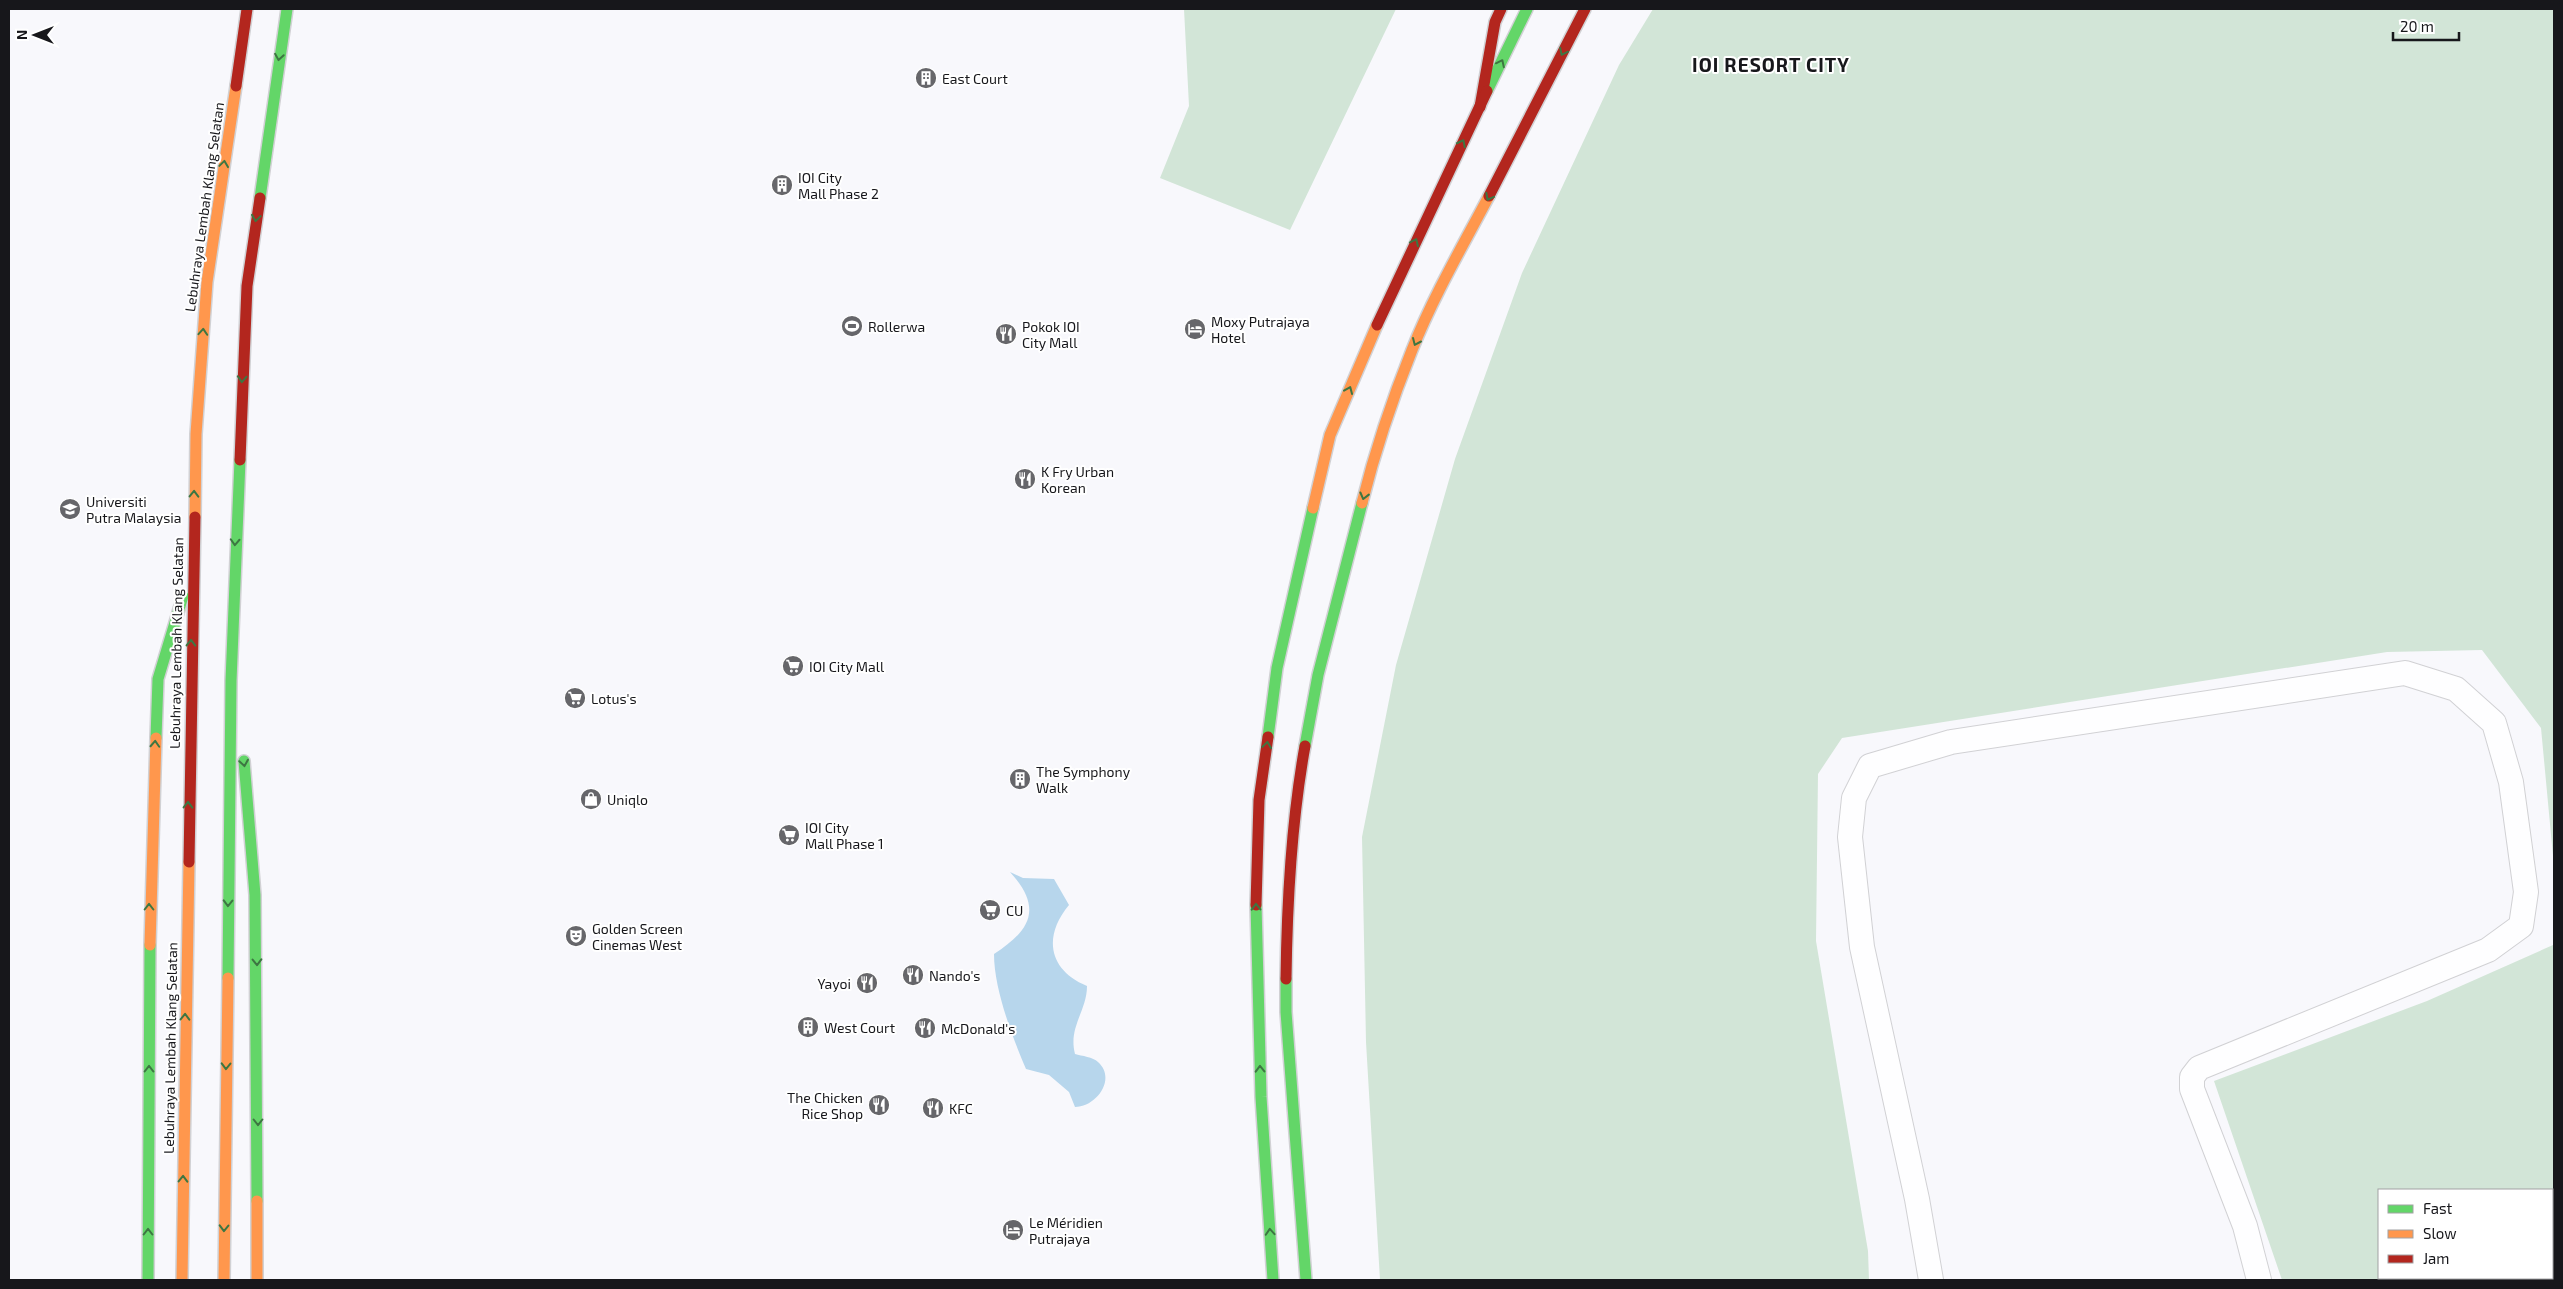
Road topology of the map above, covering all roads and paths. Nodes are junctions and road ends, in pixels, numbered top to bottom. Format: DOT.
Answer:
graph roads {
  1 [pos="247,9"];
  2 [pos="287,9"];
  3 [pos="1501,9"];
  4 [pos="1527,9"];
  5 [pos="1585,9"];
  6 [pos="1480,107"];
  7 [pos="193,561"];
  8 [pos="231,681"];
  9 [pos="148,1280"];
  10 [pos="182,1280"];
  11 [pos="224,1280"];
  12 [pos="257,1280"];
  13 [pos="1273,1280"];
  14 [pos="1306,1280"];
  15 [pos="1931,1280"];
  16 [pos="2259,1280"];
  7 -- 1 [label="main road, Lebuhraya Lembah Klang Selatan, one-way"];
  2 -- 8 [label="main road, one-way"];
  3 -- 6 [label="main road"];
  6 -- 4 [label="main road, one-way"];
  5 -- 14 [label="main road, one-way"];
  13 -- 6 [label="main road, one-way"];
  9 -- 7 [label="main road, one-way"];
  10 -- 7 [label="main road, Lebuhraya Lembah Klang Selatan, one-way"];
  8 -- 11 [label="main road, one-way"];
  8 -- 12 [label="main road, one-way"];
  15 -- 16 [label="street"];
}
